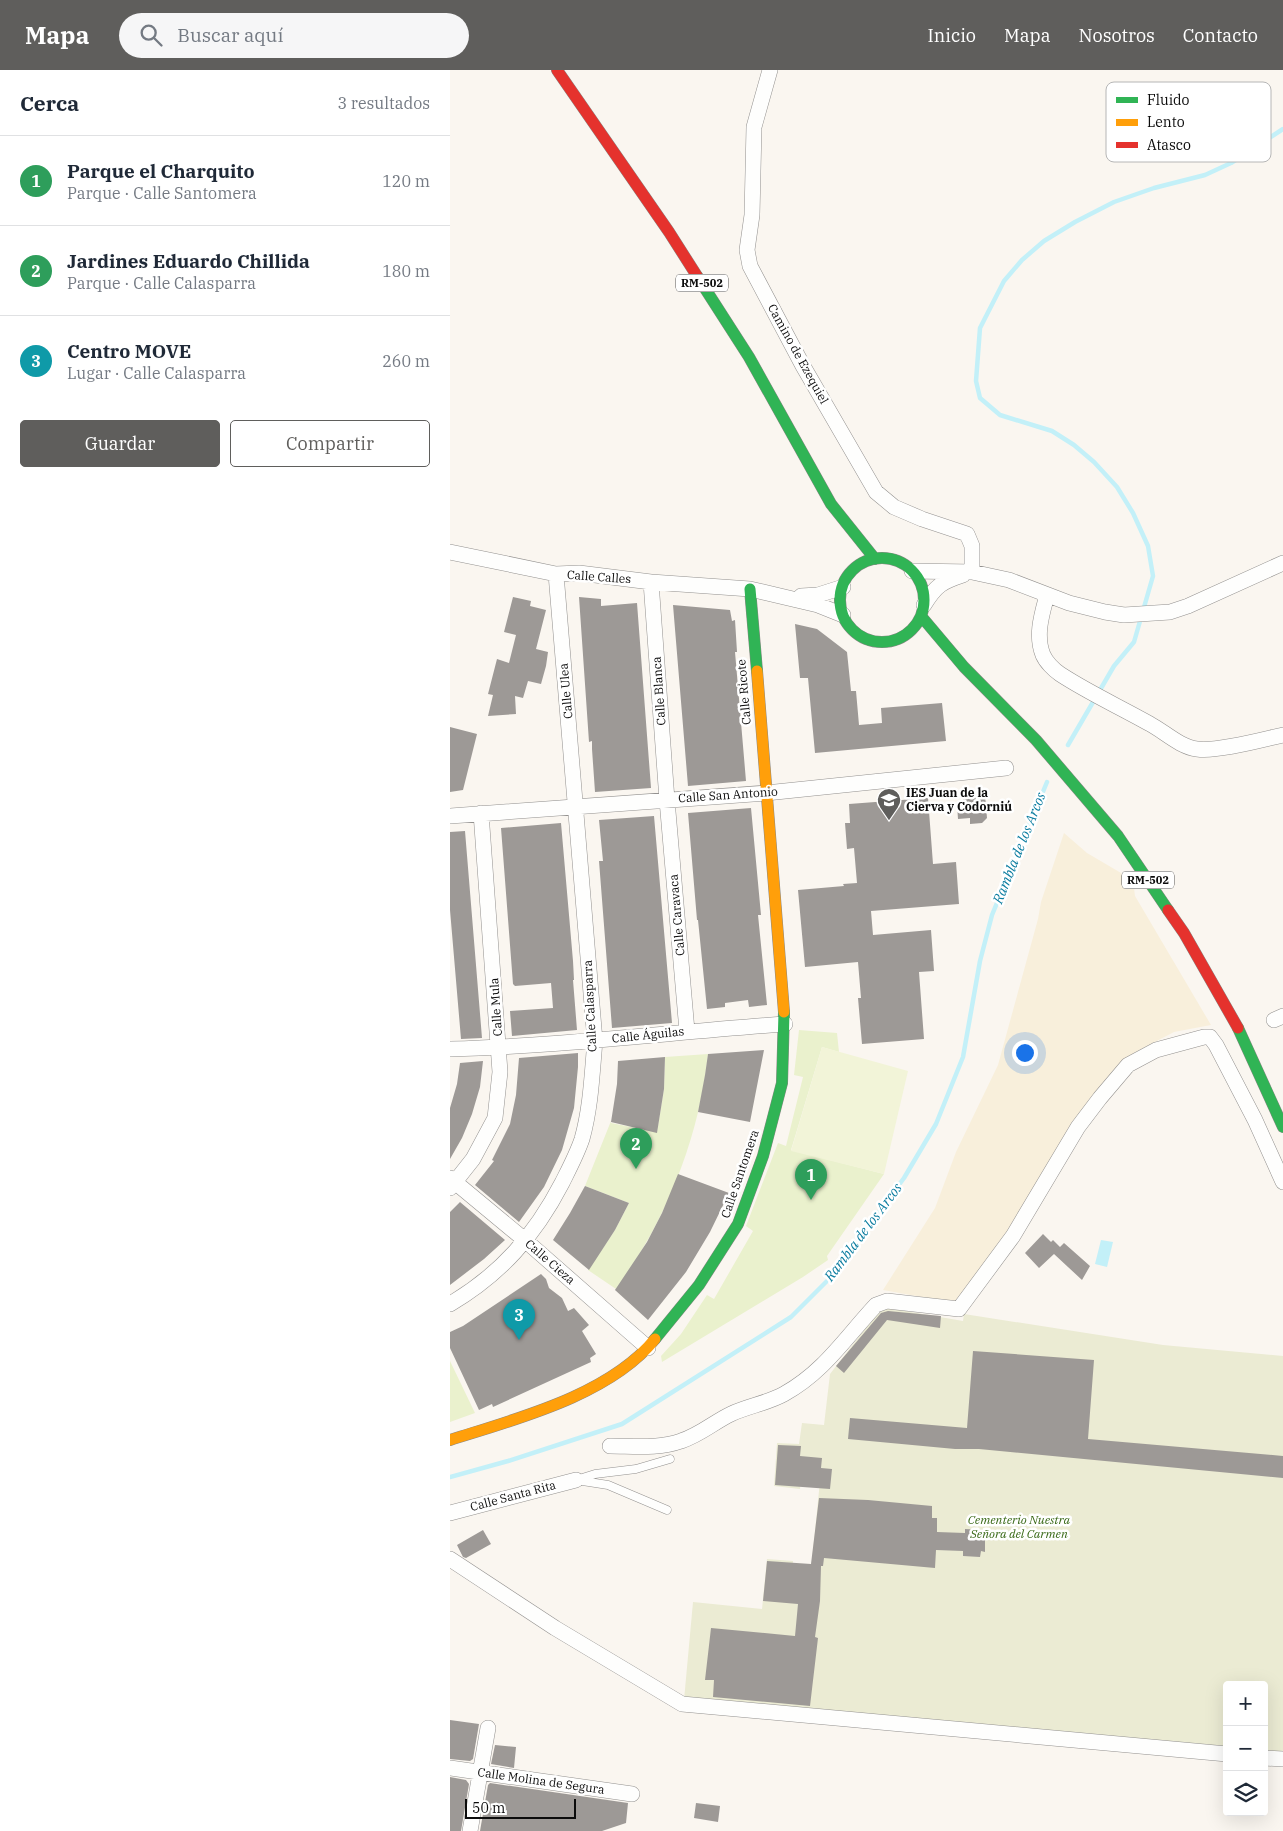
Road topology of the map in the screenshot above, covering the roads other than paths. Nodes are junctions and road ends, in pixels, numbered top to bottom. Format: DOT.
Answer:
graph roads {
  1 [pos="557,70"];
  2 [pos="770,70"];
  3 [pos="831,504"];
  4 [pos="841,532"];
  5 [pos="450,552"];
  6 [pos="875,559"];
  7 [pos="1283,564"];
  8 [pos="912,571"];
  9 [pos="972,572"];
  10 [pos="556,574"];
  11 [pos="651,582"];
  12 [pos="843,587"];
  13 [pos="750,589"];
  14 [pos="1047,595"];
  15 [pos="784,597"];
  16 [pos="922,610"];
  17 [pos="843,614"];
  18 [pos="935,652"];
  19 [pos="964,667"];
  20 [pos="1283,735"];
  21 [pos="1006,768"];
  22 [pos="766,792"];
  23 [pos="667,800"];
  24 [pos="576,807"];
  25 [pos="481,813"];
  26 [pos="450,816"];
  27 [pos="785,1024"];
  28 [pos="687,1031"];
  29 [pos="594,1041"];
  30 [pos="499,1048"];
  31 [pos="450,1049"];
  32 [pos="1283,1127"];
  33 [pos="1283,1182"];
  34 [pos="452,1183"];
  35 [pos="526,1241"];
  36 [pos="450,1304"];
  37 [pos="648,1348"];
  38 [pos="450,1440"];
  39 [pos="610,1446"];
  40 [pos="670,1459"];
  41 [pos="576,1480"];
  42 [pos="667,1510"];
  43 [pos="450,1513"];
  44 [pos="450,1559"];
  45 [pos="488,1728"];
  46 [pos="1223,1754"];
  47 [pos="1268,1758"];
  48 [pos="1283,1759"];
  49 [pos="450,1768"];
  50 [pos="480,1772"];
  51 [pos="632,1794"];
  52 [pos="470,1831"];
  1 -- 3 [label="main road, RM-502"];
  2 -- 9 [label="street, Camino de Ezequiel"];
  3 -- 4 [label="main road, RM-502"];
  3 -- 6 [label="main road, RM-502"];
  5 -- 10 [label="street, Calle Calles"];
  6 -- 8 [label="main road"];
  6 -- 12 [label="main road"];
  7 -- 14 [label="street"];
  8 -- 9 [label="street"];
  8 -- 16 [label="main road, RM-502"];
  9 -- 14 [label="street"];
  9 -- 16 [label="street"];
  10 -- 11 [label="street, Calle Calles"];
  10 -- 24 [label="street, Calle Ulea"];
  11 -- 13 [label="street, Calle Calles"];
  11 -- 23 [label="street, Calle Blanca"];
  12 -- 15 [label="street"];
  12 -- 17 [label="main road"];
  13 -- 15 [label="street, Calle Calles"];
  13 -- 22 [label="main road, Calle Ricote"];
  14 -- 20 [label="street"];
  15 -- 17 [label="street, Calle Calles"];
  16 -- 17 [label="main road"];
  16 -- 19 [label="main road, RM-502"];
  18 -- 19 [label="main road"];
  19 -- 32 [label="main road, RM-502"];
  21 -- 22 [label="street, Calle San Antonio"];
  22 -- 23 [label="street, Calle San Antonio"];
  22 -- 27 [label="main road, Calle Santomera"];
  23 -- 24 [label="street, Calle San Antonio"];
  23 -- 28 [label="street, Calle Caravaca"];
  24 -- 25 [label="street, Calle San Antonio"];
  24 -- 29 [label="street, Calle Calasparra"];
  25 -- 26 [label="street, Calle San Antonio"];
  25 -- 30 [label="street, Calle Mula"];
  27 -- 28 [label="street, Calle Águilas"];
  27 -- 37 [label="main road, Calle Santomera"];
  28 -- 29 [label="street, Calle Águilas"];
  29 -- 30 [label="street, Calle Águilas"];
  29 -- 35 [label="street, Calle Calasparra"];
  30 -- 31 [label="street, Calle Águilas"];
  30 -- 34 [label="street, Calle Mula"];
  33 -- 39 [label="street"];
  34 -- 35 [label="street, Calle Cieza"];
  35 -- 36 [label="street, Calle Calasparra"];
  35 -- 37 [label="street, Calle Cieza"];
  37 -- 38 [label="main road, Calle Santomera"];
  40 -- 41 [label="lane"];
  41 -- 42 [label="lane"];
  41 -- 43 [label="street, Calle Santa Rita"];
  44 -- 46 [label="street"];
  45 -- 50 [label="street"];
  47 -- 48 [label="street"];
  49 -- 50 [label="street, Calle Molina de Segura"];
  50 -- 51 [label="street, Calle Molina de Segura"];
  50 -- 52 [label="street"];
}
